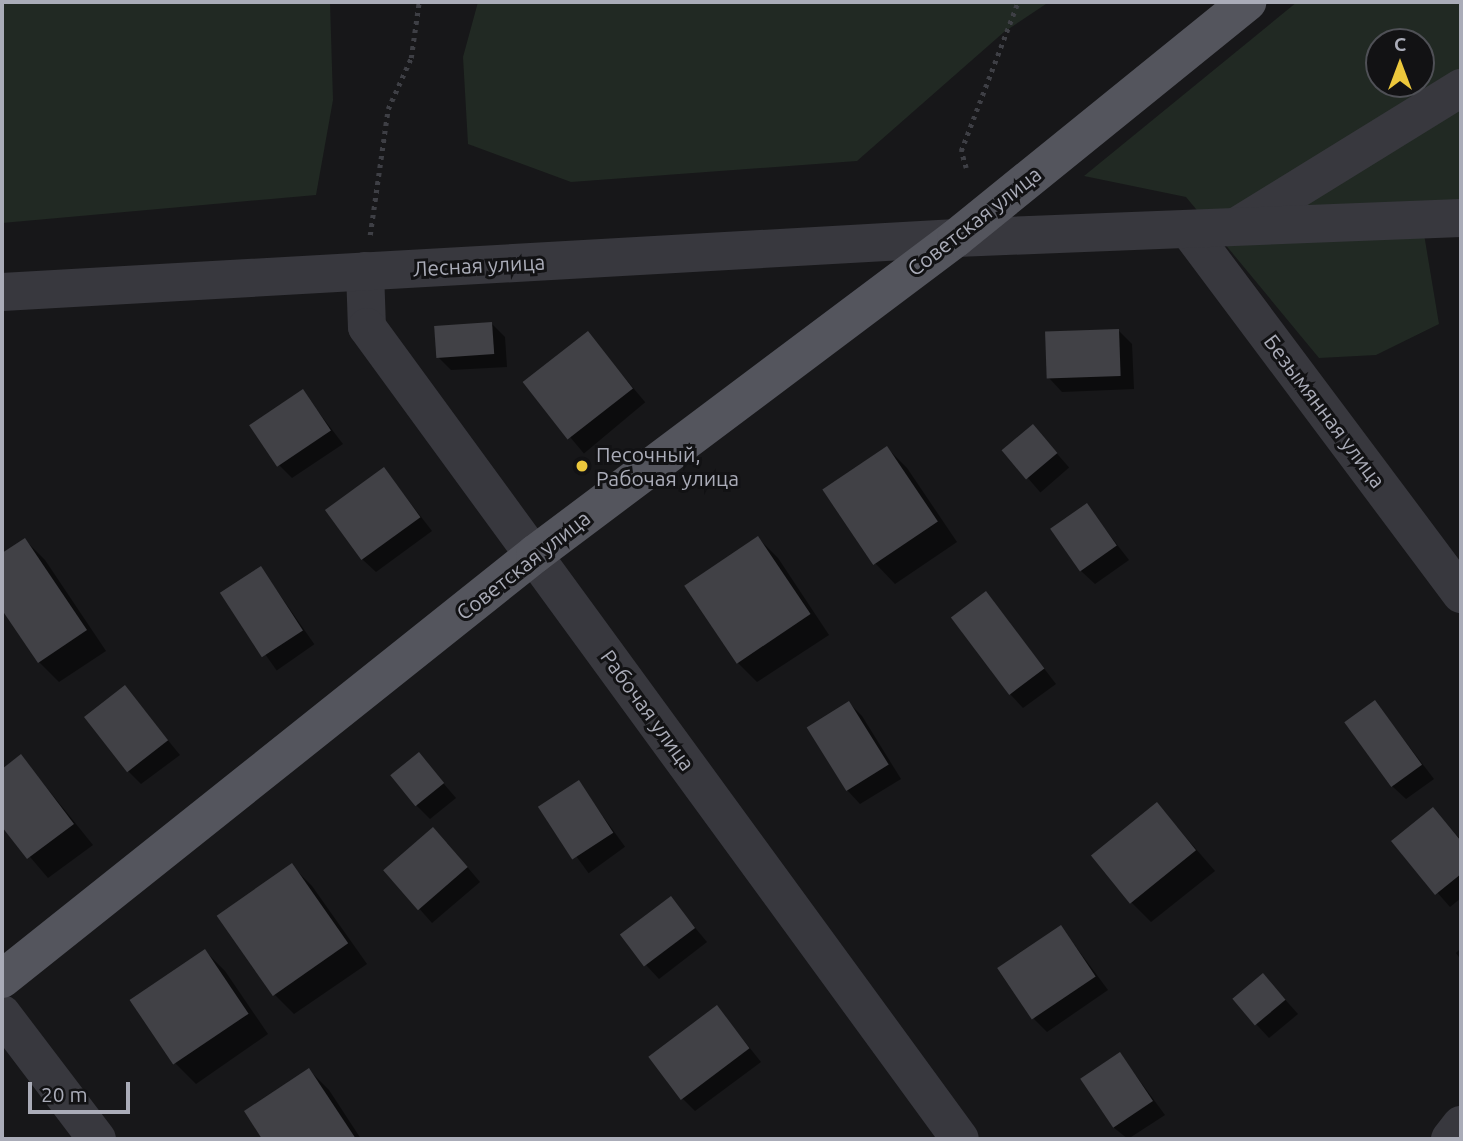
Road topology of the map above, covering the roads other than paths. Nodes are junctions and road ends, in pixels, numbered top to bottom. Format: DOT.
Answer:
graph roads {
  1 [pos="1247,2"];
  2 [pos="1461,88"];
  3 [pos="1461,218"];
  4 [pos="1237,227"];
  5 [pos="1188,229"];
  6 [pos="956,238"];
  7 [pos="365,271"];
  8 [pos="2,292"];
  9 [pos="535,554"];
  10 [pos="1461,594"];
  11 [pos="2,979"];
  12 [pos="2,1014"];
  13 [pos="1461,1125"];
  14 [pos="97,1139"];
  15 [pos="960,1139"];
  16 [pos="1450,1139"];
  1 -- 6 [label="main road, Советская улица"];
  2 -- 4 [label="street"];
  3 -- 4 [label="street, Лесная улица"];
  4 -- 5 [label="street, Лесная улица"];
  5 -- 6 [label="street, Лесная улица"];
  5 -- 10 [label="street, Безымянная улица"];
  6 -- 7 [label="street, Лесная улица"];
  6 -- 9 [label="main road, Советская улица"];
  7 -- 8 [label="street, Лесная улица"];
  7 -- 9 [label="street, Рабочая улица"];
  9 -- 11 [label="main road, Советская улица"];
  9 -- 15 [label="street, Рабочая улица"];
  12 -- 14 [label="street"];
  13 -- 16 [label="street"];
}
